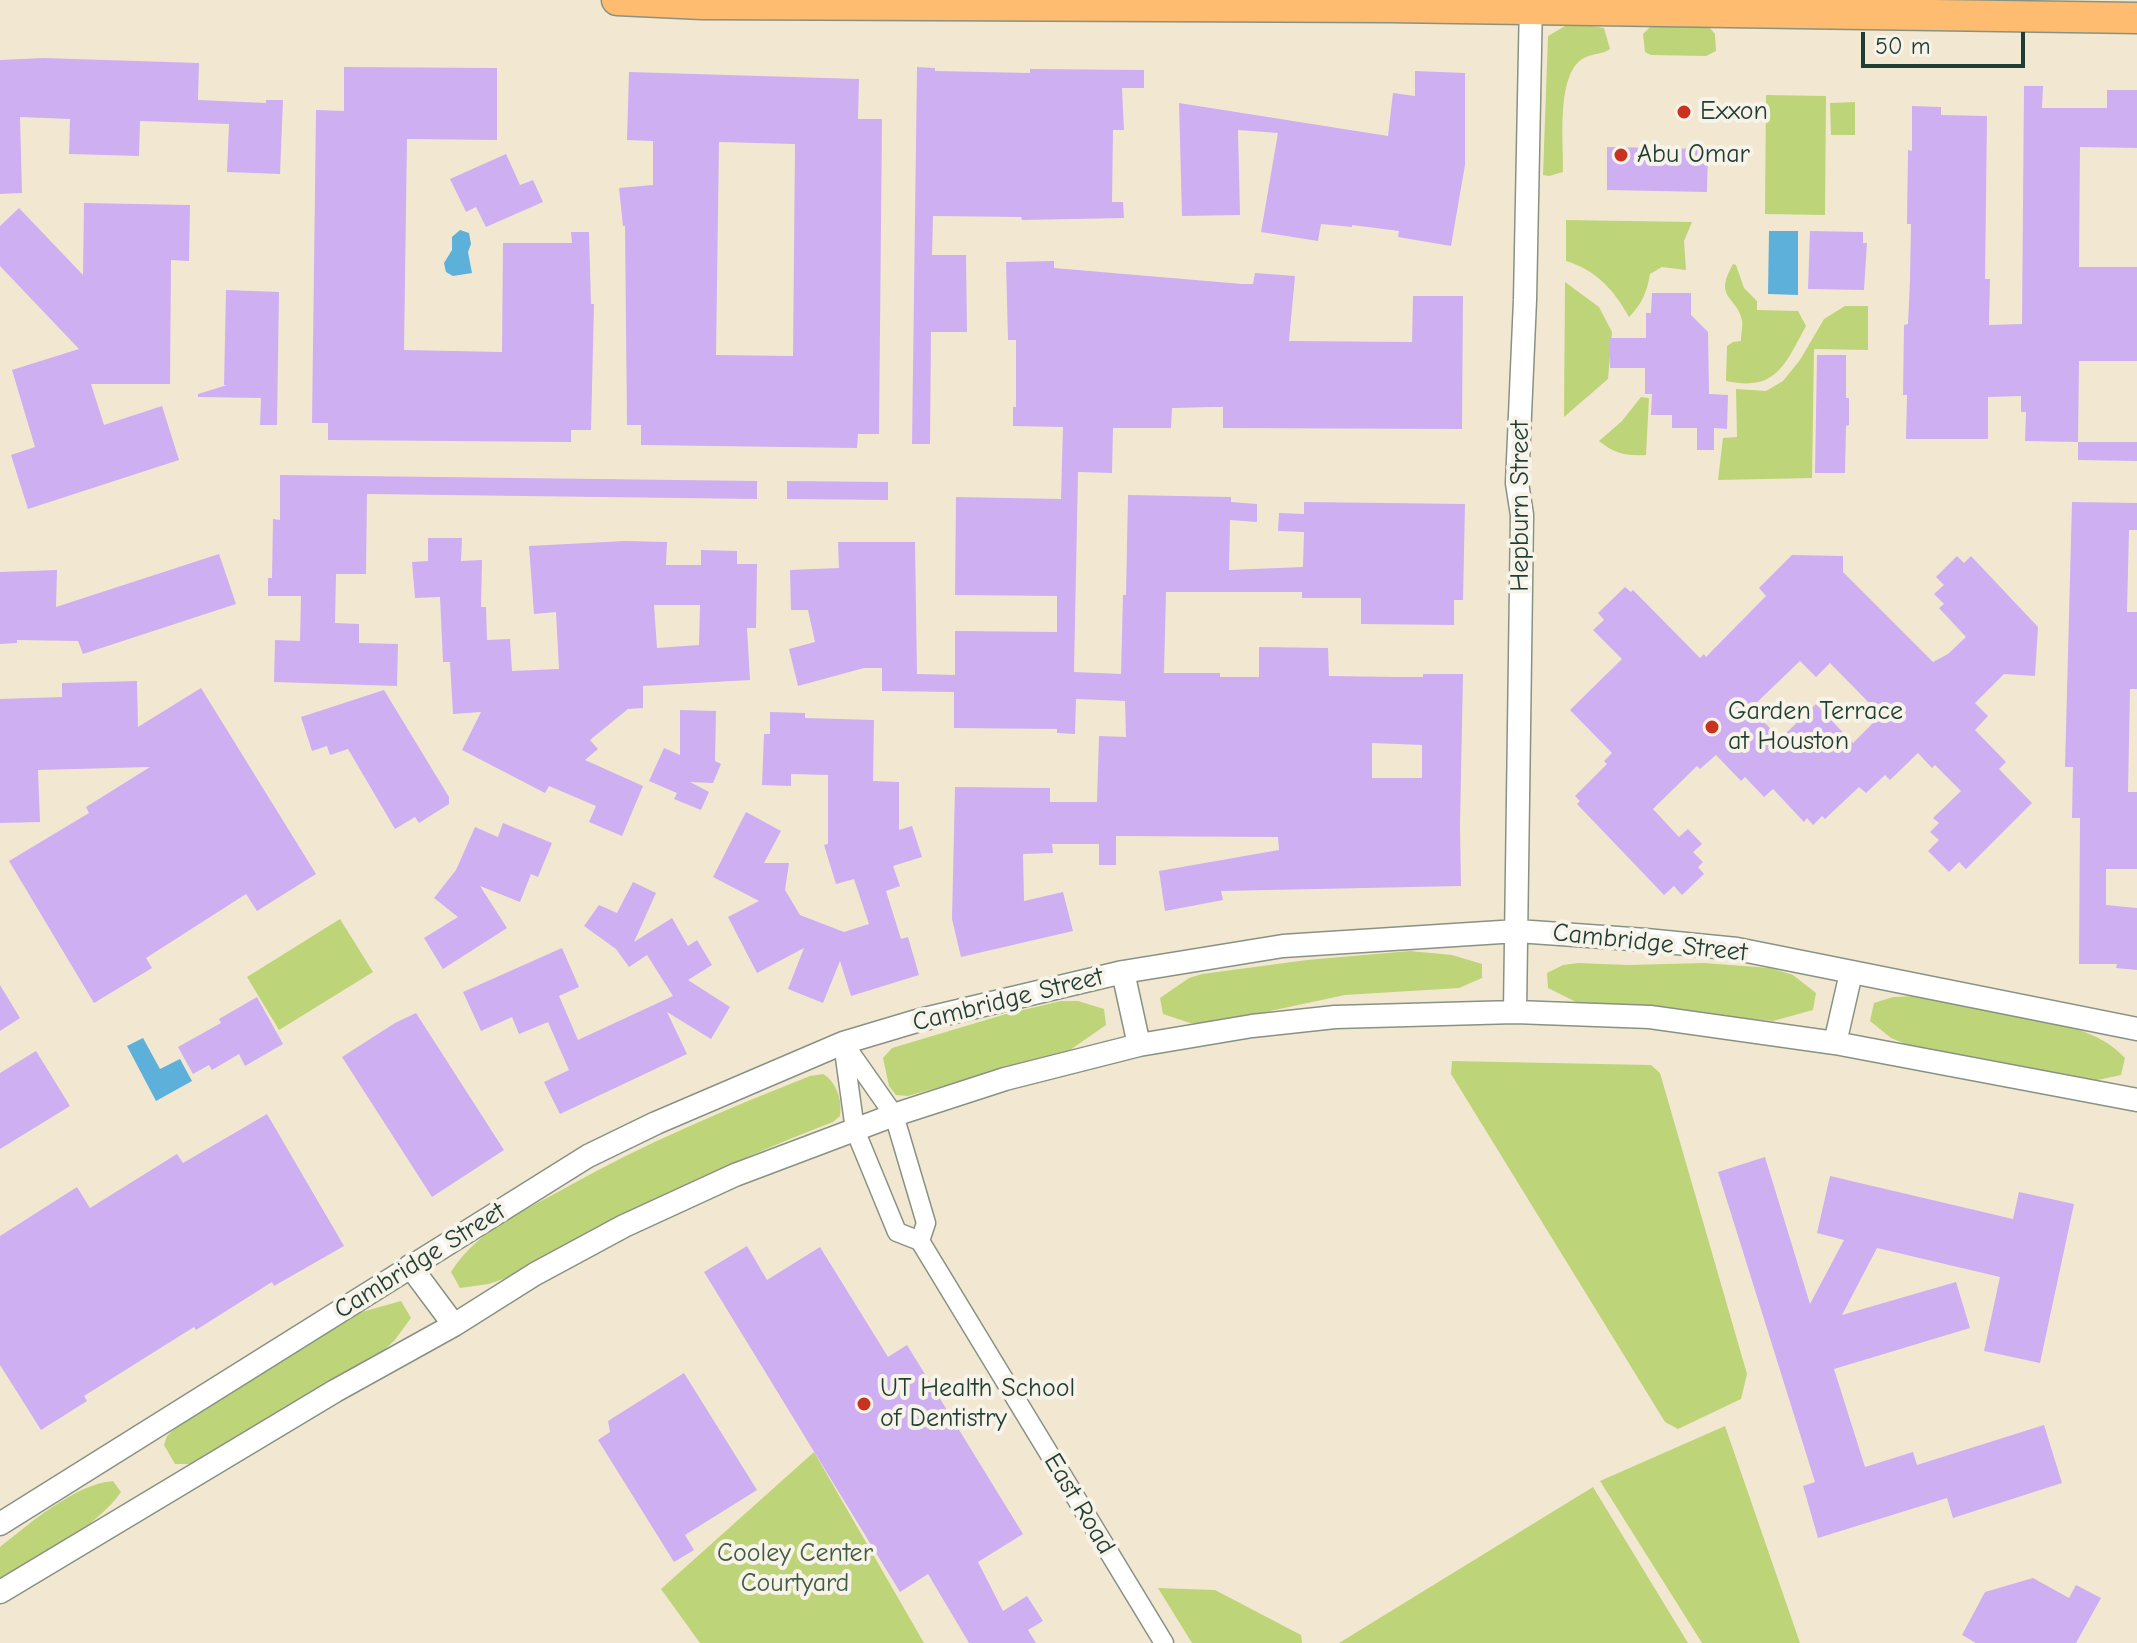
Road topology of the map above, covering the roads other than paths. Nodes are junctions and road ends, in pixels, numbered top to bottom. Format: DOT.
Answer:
graph roads {
  1 [pos="617,0"];
  2 [pos="702,2"];
  3 [pos="1531,6"];
  4 [pos="2137,18"];
  5 [pos="1517,931"];
  6 [pos="1123,972"];
  7 [pos="1851,973"];
  8 [pos="1515,1012"];
  9 [pos="2137,1029"];
  10 [pos="843,1043"];
  11 [pos="1835,1043"];
  12 [pos="1139,1045"];
  13 [pos="2137,1100"];
  14 [pos="894,1115"];
  15 [pos="855,1130"];
  16 [pos="920,1241"];
  17 [pos="410,1266"];
  18 [pos="454,1325"];
  19 [pos="0,1524"];
  20 [pos="0,1592"];
  21 [pos="1164,1643"];
  1 -- 2 [label="main road"];
  2 -- 3 [label="main road"];
  3 -- 4 [label="main road"];
  3 -- 5 [label="street, Hepburn Street"];
  5 -- 6 [label="street, Cambridge Street"];
  5 -- 7 [label="street, Cambridge Street"];
  5 -- 8 [label="street, Hepburn Street"];
  6 -- 10 [label="street, Cambridge Street"];
  6 -- 12 [label="street"];
  7 -- 9 [label="street, Cambridge Street"];
  7 -- 11 [label="street"];
  8 -- 11 [label="street"];
  8 -- 12 [label="street"];
  10 -- 14 [label="street"];
  10 -- 15 [label="street, East Road"];
  10 -- 17 [label="street, Cambridge Street"];
  11 -- 13 [label="street"];
  12 -- 14 [label="street"];
  14 -- 15 [label="street"];
  14 -- 16 [label="street"];
  15 -- 16 [label="street, East Road"];
  15 -- 18 [label="street"];
  16 -- 21 [label="street, East Road"];
  17 -- 18 [label="street"];
  17 -- 19 [label="street, Cambridge Street"];
  18 -- 20 [label="street"];
}
